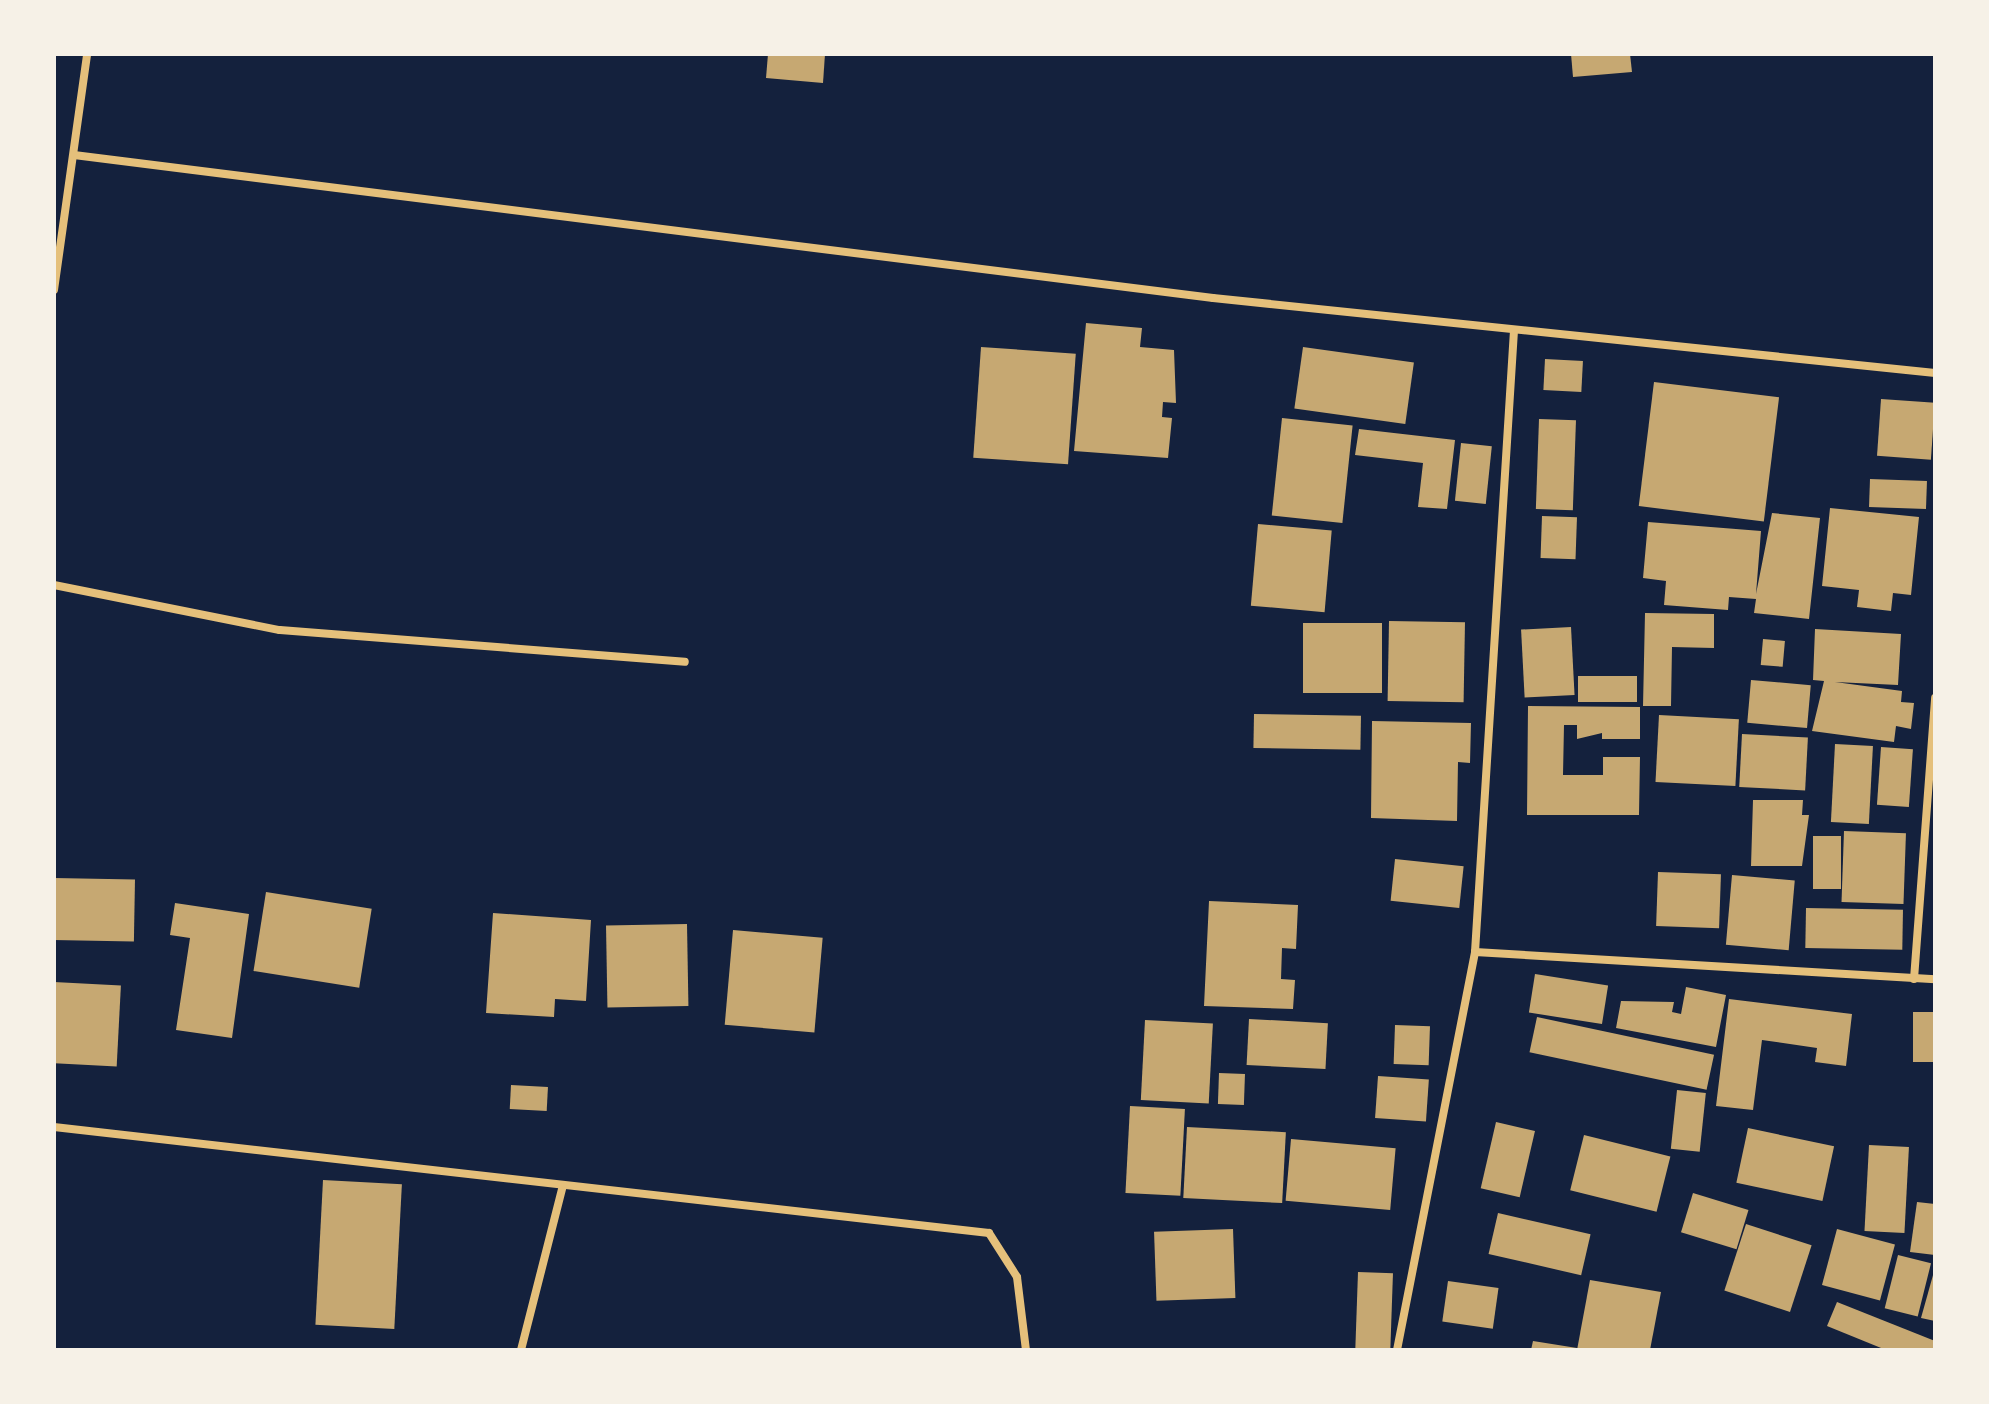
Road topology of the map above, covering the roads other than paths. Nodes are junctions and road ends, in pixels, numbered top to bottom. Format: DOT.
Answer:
graph roads {
  1 [pos="87,54"];
  2 [pos="74,155"];
  3 [pos="54,290"];
  4 [pos="1514,330"];
  5 [pos="1935,373"];
  6 [pos="54,585"];
  7 [pos="685,662"];
  8 [pos="1935,698"];
  9 [pos="1475,952"];
  10 [pos="1914,979"];
  11 [pos="1935,979"];
  12 [pos="54,1127"];
  13 [pos="563,1185"];
  14 [pos="521,1350"];
  15 [pos="1026,1350"];
  16 [pos="1397,1350"];
  1 -- 2 [label="street"];
  2 -- 3 [label="street"];
  2 -- 4 [label="street"];
  4 -- 5 [label="street"];
  4 -- 9 [label="street"];
  6 -- 7 [label="street"];
  8 -- 10 [label="street"];
  9 -- 10 [label="street"];
  9 -- 16 [label="street"];
  10 -- 11 [label="street"];
  12 -- 13 [label="street"];
  13 -- 14 [label="street"];
  13 -- 15 [label="street"];
}
